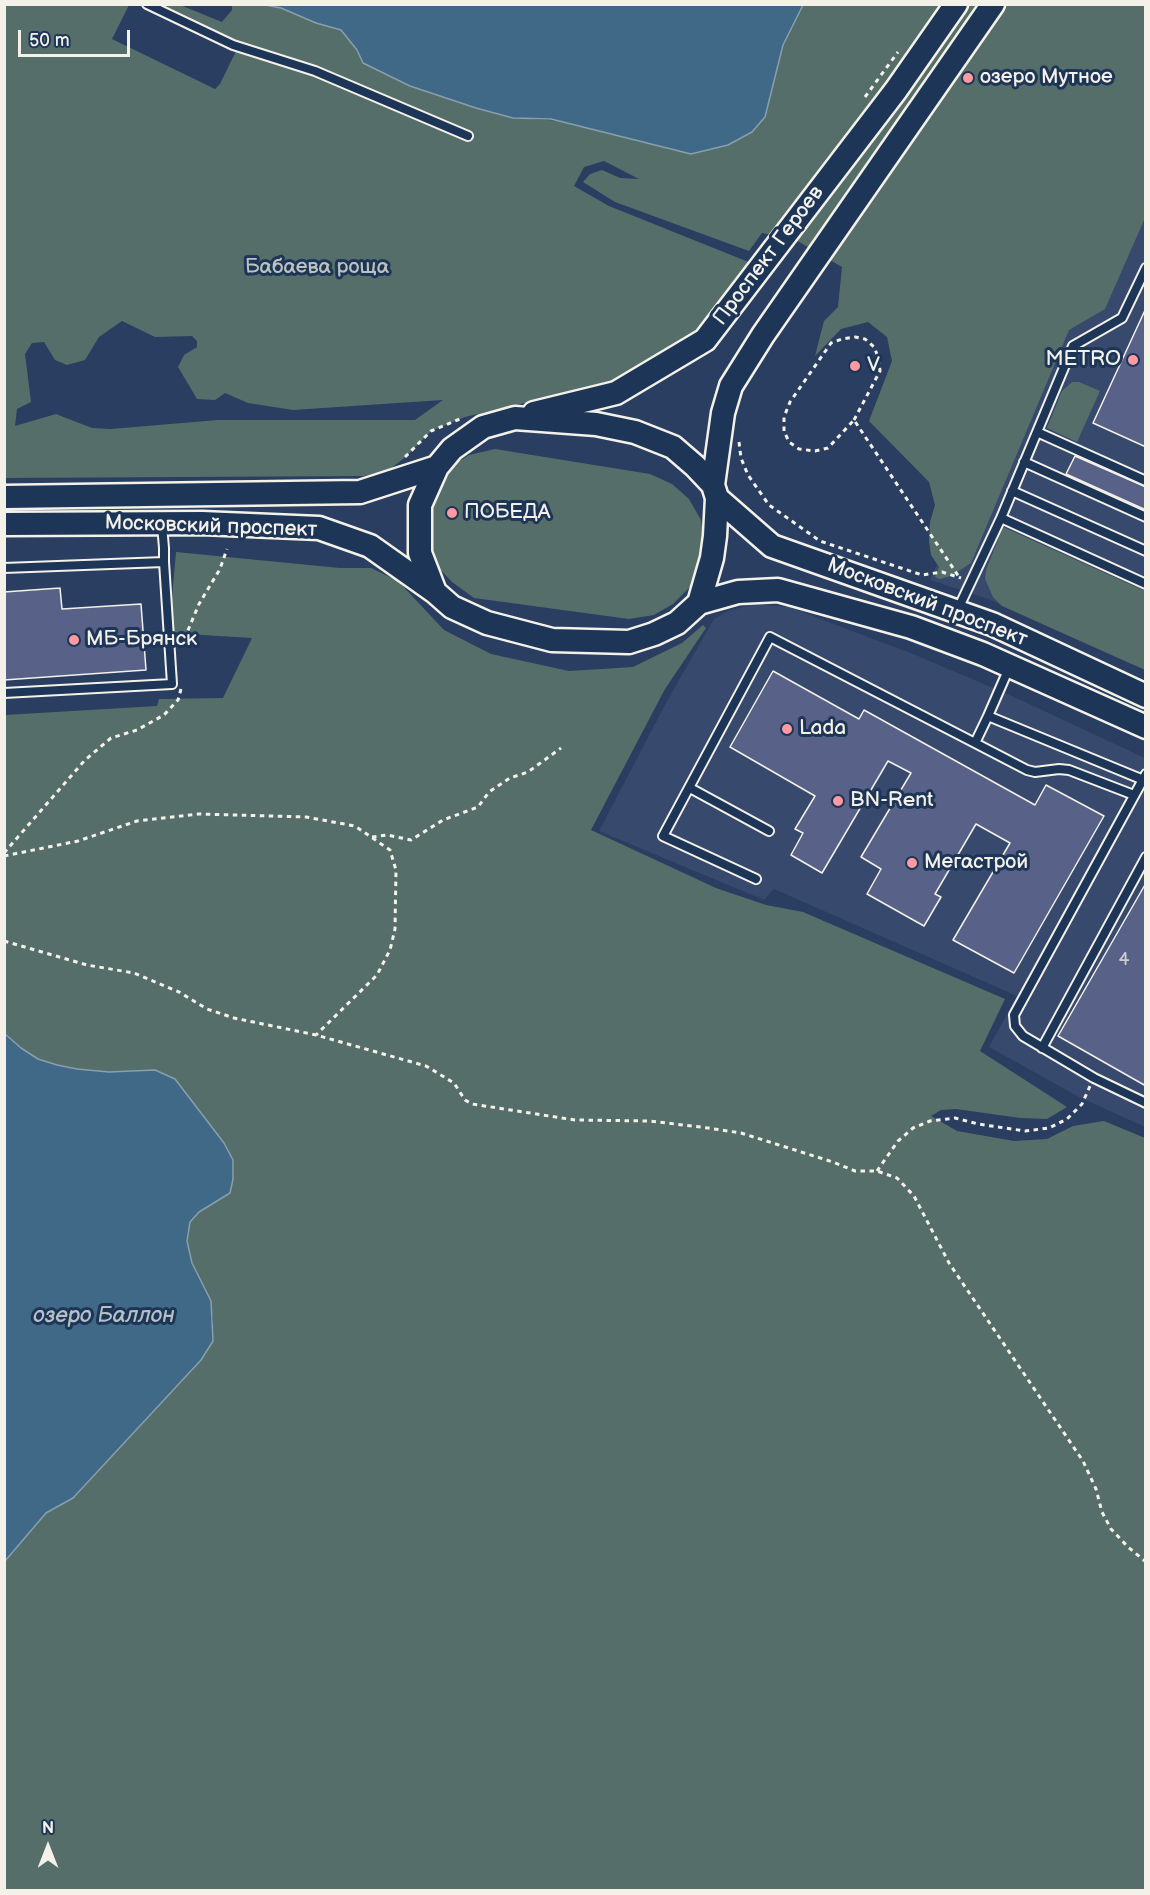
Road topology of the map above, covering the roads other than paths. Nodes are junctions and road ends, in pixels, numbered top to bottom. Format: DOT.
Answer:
graph roads {
  1 [pos="147,4"];
  2 [pos="956,4"];
  3 [pos="993,4"];
  4 [pos="468,136"];
  5 [pos="1146,268"];
  6 [pos="515,417"];
  7 [pos="1037,432"];
  8 [pos="1024,462"];
  9 [pos="437,467"];
  10 [pos="1146,481"];
  11 [pos="715,491"];
  12 [pos="1012,491"];
  13 [pos="4,497"];
  14 [pos="1146,517"];
  15 [pos="1001,518"];
  16 [pos="162,523"];
  17 [pos="4,524"];
  18 [pos="1146,551"];
  19 [pos="164,562"];
  20 [pos="4,568"];
  21 [pos="1146,584"];
  22 [pos="435,592"];
  23 [pos="699,603"];
  24 [pos="957,611"];
  25 [pos="1010,666"];
  26 [pos="4,693"];
  27 [pos="1146,696"];
  28 [pos="988,716"];
  29 [pos="1146,728"];
  30 [pos="975,743"];
  31 [pos="1145,778"];
  32 [pos="690,788"];
  33 [pos="1134,795"];
  34 [pos="769,831"];
  35 [pos="1146,857"];
  36 [pos="756,879"];
  37 [pos="1042,1048"];
  38 [pos="1146,1103"];
  1 -- 4 [label="lane"];
  2 -- 6 [label="main road, Проспект Героев"];
  3 -- 11 [label="main road, Проспект Героев"];
  5 -- 7 [label="lane"];
  6 -- 9 [label="main road, Проспект Героев"];
  6 -- 11 [label="main road, Московский проспект"];
  7 -- 8 [label="lane"];
  7 -- 10 [label="lane"];
  8 -- 12 [label="lane"];
  8 -- 14 [label="lane"];
  9 -- 13 [label="main road, Московский проспект"];
  9 -- 22 [label="main road"];
  11 -- 23 [label="main road, Проспект Героев"];
  11 -- 24 [label="main road, Московский проспект"];
  12 -- 15 [label="lane"];
  12 -- 18 [label="lane"];
  15 -- 21 [label="lane"];
  15 -- 24 [label="lane"];
  16 -- 17 [label="main road, Московский проспект"];
  16 -- 19 [label="lane"];
  16 -- 22 [label="main road, Московский проспект"];
  19 -- 20 [label="lane"];
  19 -- 26 [label="lane"];
  22 -- 23 [label="main road, Московский проспект"];
  23 -- 25 [label="main road, Московский проспект"];
  24 -- 27 [label="main road, Московский проспект"];
  25 -- 28 [label="lane"];
  25 -- 29 [label="main road, Московский проспект"];
  28 -- 30 [label="lane"];
  28 -- 31 [label="lane"];
  30 -- 32 [label="lane"];
  30 -- 33 [label="lane"];
  31 -- 33 [label="lane"];
  32 -- 34 [label="lane"];
  32 -- 36 [label="lane"];
  33 -- 37 [label="lane"];
  35 -- 37 [label="lane"];
  37 -- 38 [label="lane"];
}
